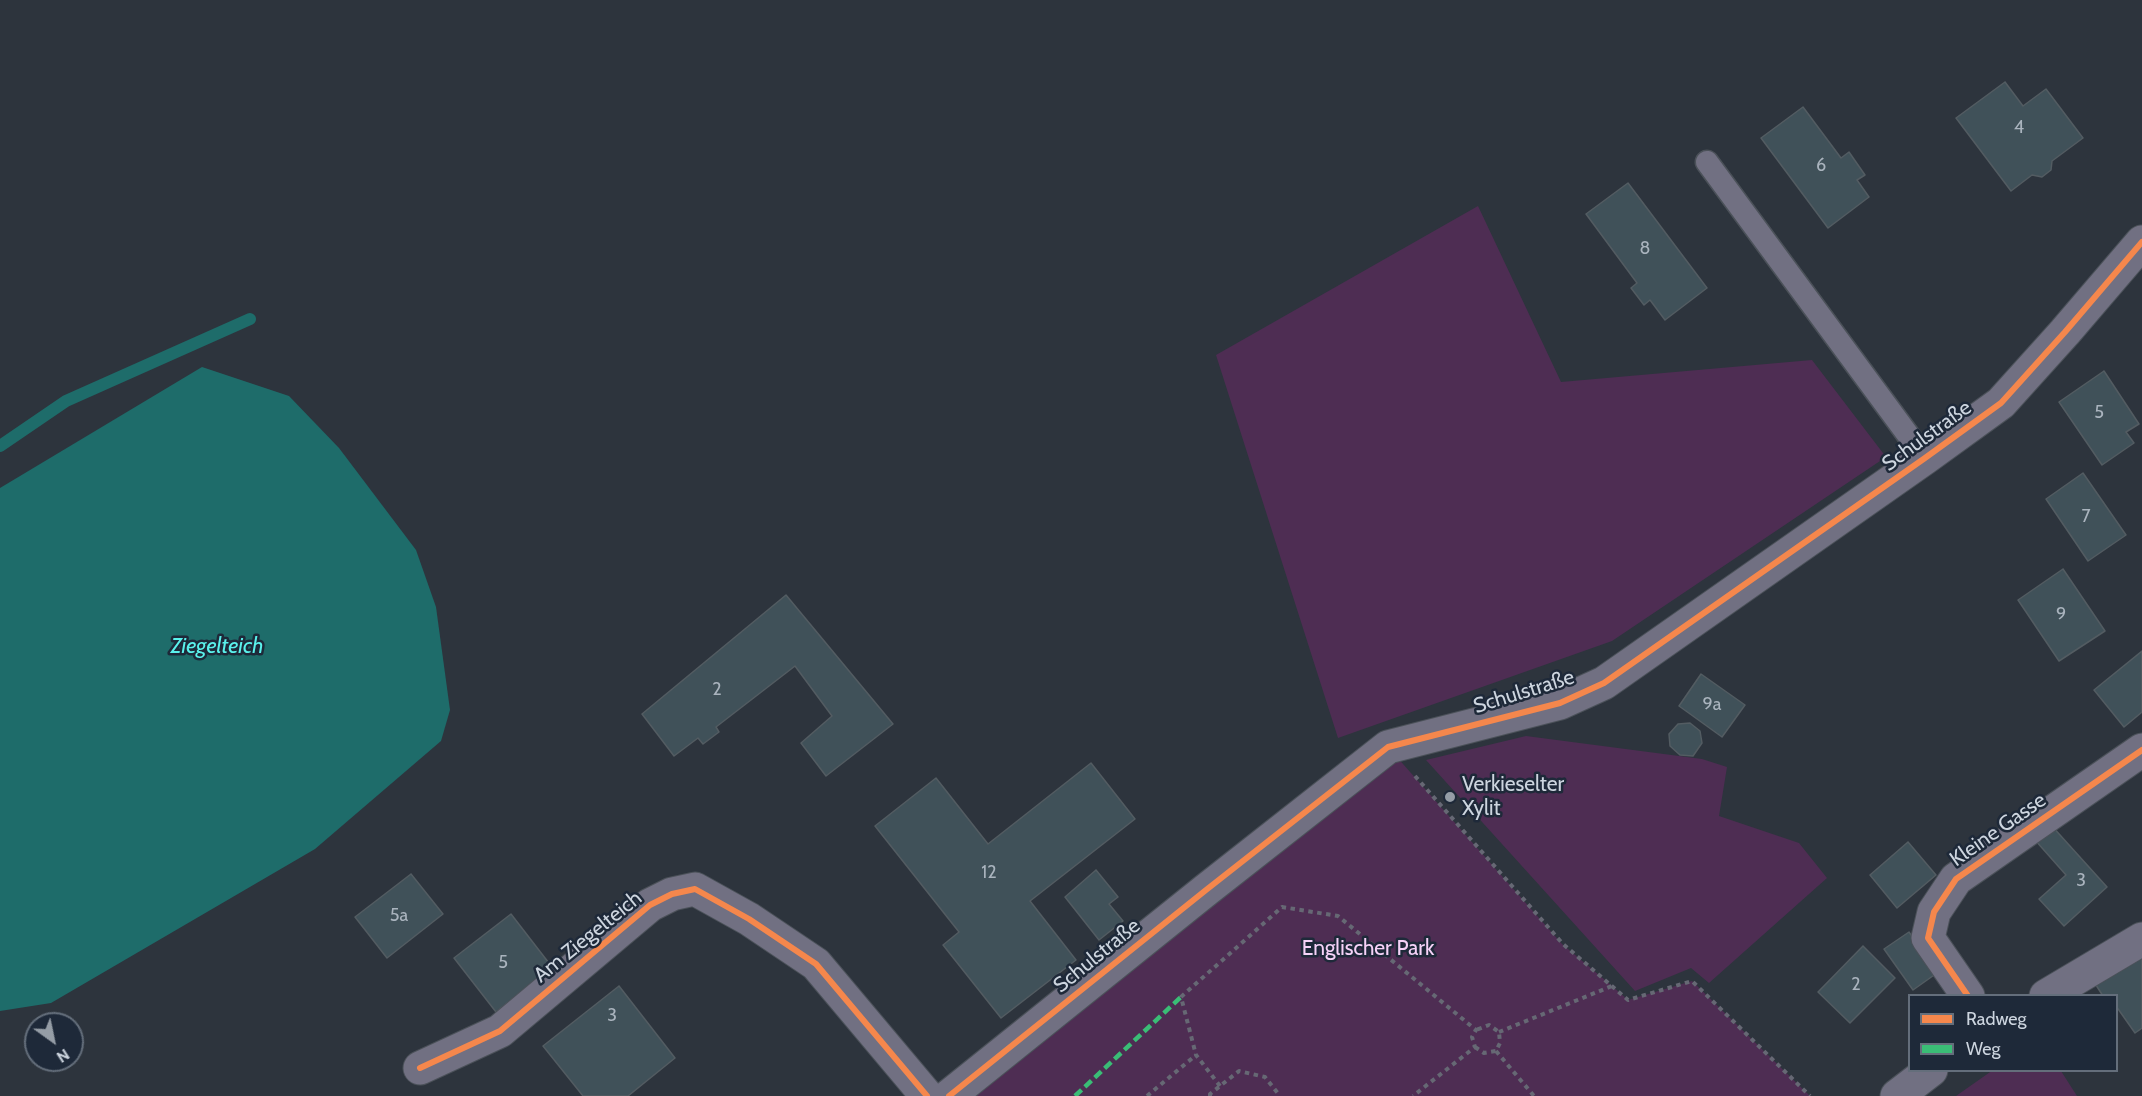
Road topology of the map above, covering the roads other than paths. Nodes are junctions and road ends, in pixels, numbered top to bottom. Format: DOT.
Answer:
graph roads {
  1 [pos="1707,162"];
  2 [pos="2142,242"];
  3 [pos="1925,458"];
  4 [pos="2142,750"];
  5 [pos="2142,939"];
  6 [pos="1967,994"];
  7 [pos="2049,994"];
  8 [pos="420,1068"];
  9 [pos="1930,1072"];
  10 [pos="927,1096"];
  11 [pos="949,1096"];
  12 [pos="1898,1096"];
  1 -- 3 [label="lane, Schulstraße"];
  2 -- 3 [label="street, Schulstraße"];
  3 -- 11 [label="street, Schulstraße"];
  4 -- 6 [label="street, Kleine Gasse"];
  5 -- 7 [label="street"];
  8 -- 10 [label="street, Am Ziegelteich"];
  9 -- 12 [label="street"];
}
